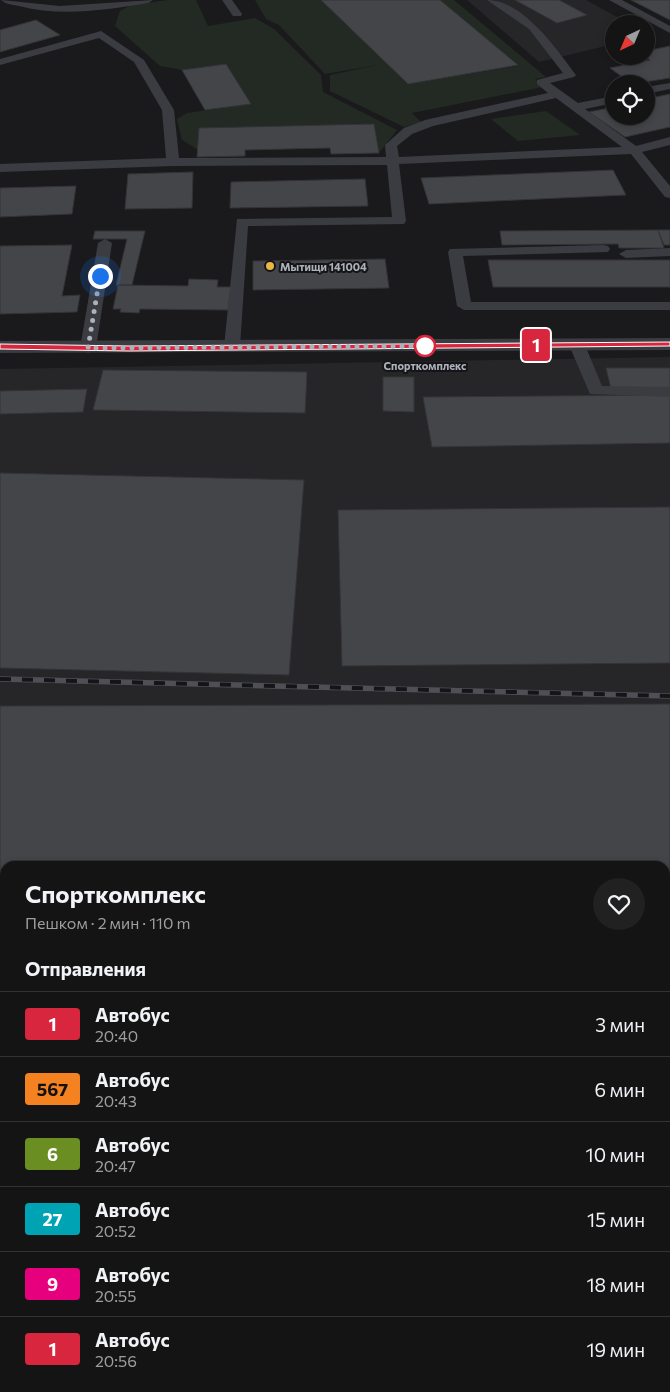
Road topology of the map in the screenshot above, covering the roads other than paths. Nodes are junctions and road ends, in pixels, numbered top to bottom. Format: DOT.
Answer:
graph roads {
  1 [pos="6,0"];
  2 [pos="148,0"];
  3 [pos="227,0"];
  4 [pos="492,0"];
  5 [pos="614,0"];
  6 [pos="238,14"];
  7 [pos="670,30"];
  8 [pos="0,62"];
  9 [pos="670,86"];
  10 [pos="655,89"];
  11 [pos="559,94"];
  12 [pos="605,101"];
  13 [pos="576,108"];
  14 [pos="670,142"];
  15 [pos="634,150"];
  16 [pos="391,161"];
  17 [pos="173,162"];
  18 [pos="0,168"];
  19 [pos="670,194"];
  20 [pos="105,244"];
  21 [pos="603,249"];
  22 [pos="670,252"];
  23 [pos="626,254"];
  24 [pos="670,306"];
  25 [pos="670,344"];
  26 [pos="577,345"];
  27 [pos="0,347"];
  28 [pos="232,347"];
  29 [pos="88,348"];
  30 [pos="670,392"];
  1 -- 2 [label="lane"];
  3 -- 6 [label="lane"];
  4 -- 11 [label="lane"];
  5 -- 7 [label="lane"];
  8 -- 17 [label="lane"];
  9 -- 10 [label="lane"];
  11 -- 13 [label="lane"];
  11 -- 16 [label="lane"];
  12 -- 13 [label="lane"];
  13 -- 15 [label="lane"];
  14 -- 15 [label="lane"];
  15 -- 16 [label="lane"];
  15 -- 19 [label="lane"];
  16 -- 17 [label="lane"];
  16 -- 28 [label="lane"];
  17 -- 18 [label="lane"];
  20 -- 29 [label="lane"];
  21 -- 24 [label="lane"];
  22 -- 23 [label="lane"];
  25 -- 26 [label="street"];
  26 -- 28 [label="street"];
  26 -- 30 [label="lane"];
  27 -- 29 [label="street"];
  28 -- 29 [label="street"];
}
